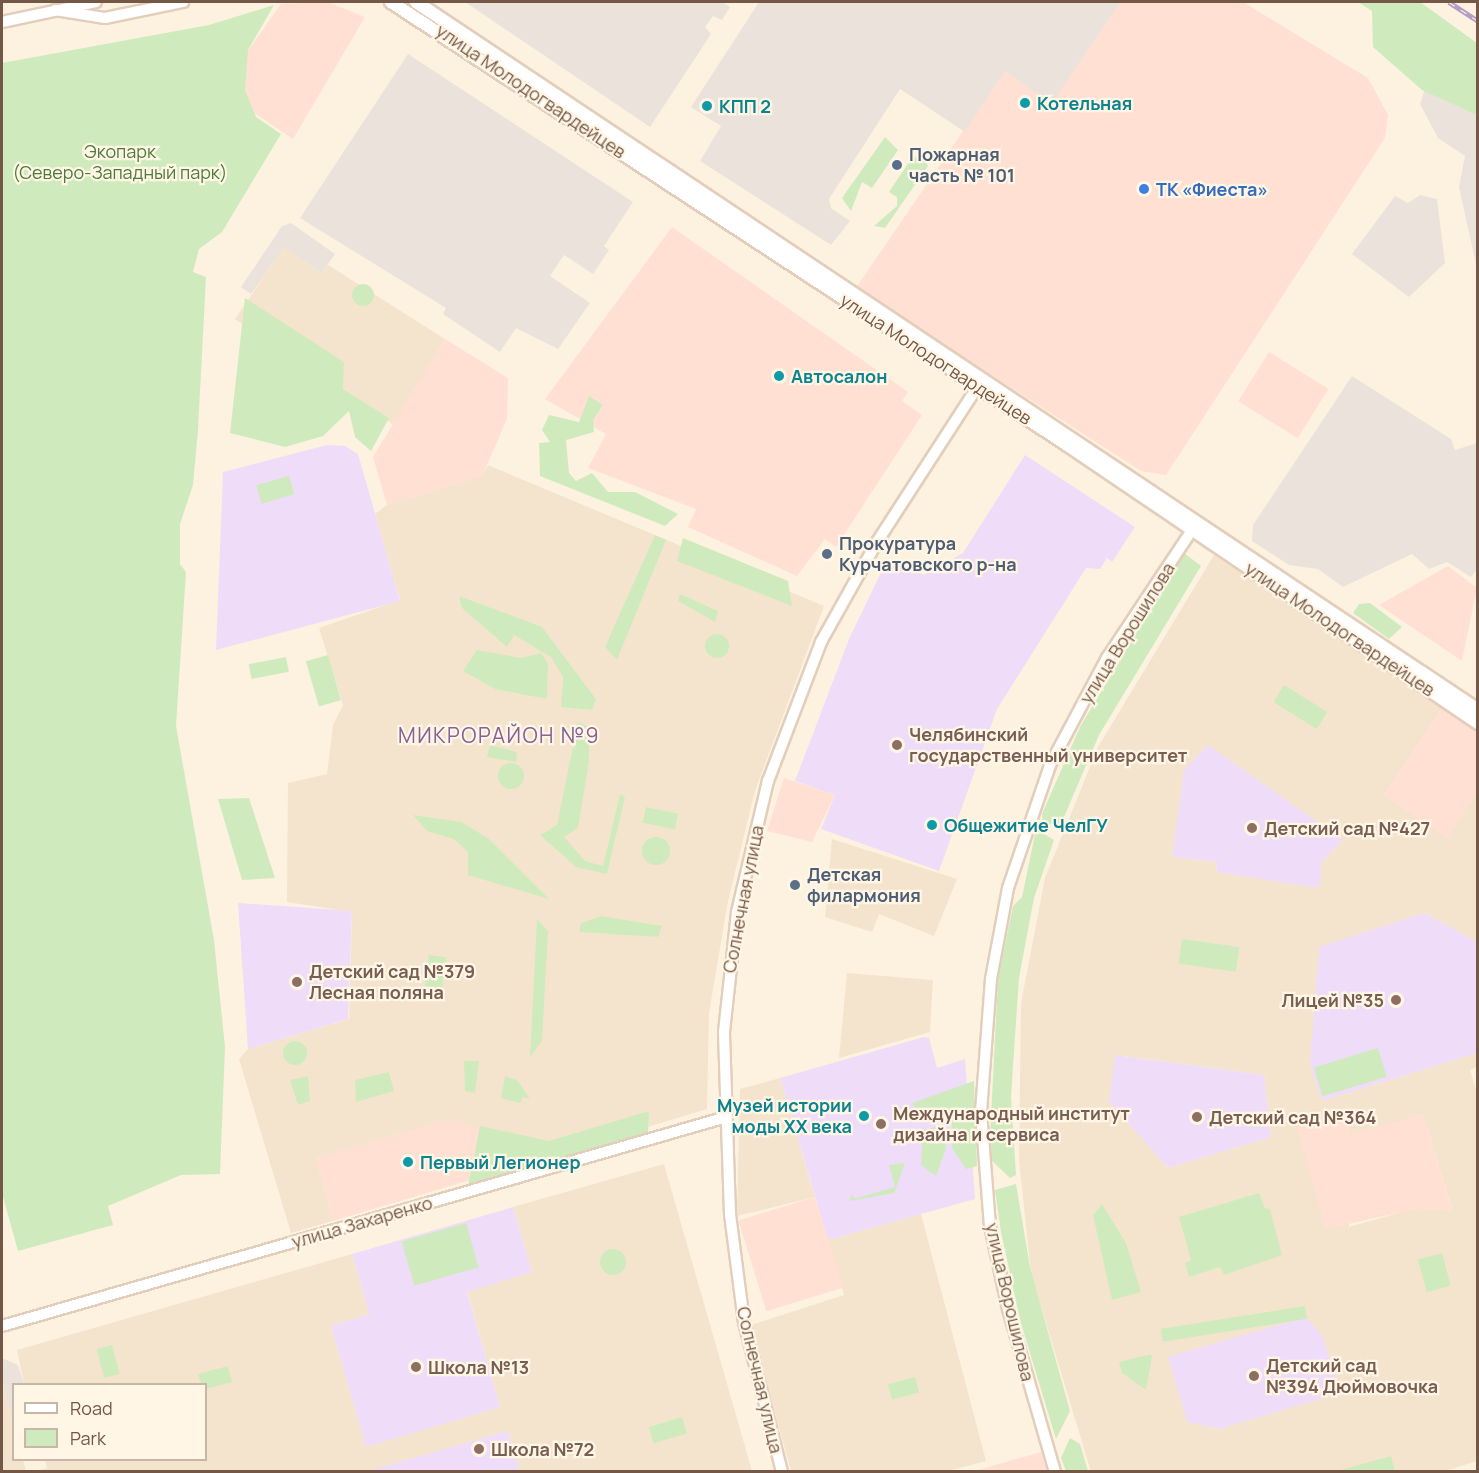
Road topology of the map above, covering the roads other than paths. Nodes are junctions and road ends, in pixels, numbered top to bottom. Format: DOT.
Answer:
graph roads {
  1 [pos="96,2"];
  2 [pos="183,2"];
  3 [pos="391,2"];
  4 [pos="416,2"];
  5 [pos="55,10"];
  6 [pos="2,22"];
  7 [pos="678,181"];
  8 [pos="981,382"];
  9 [pos="1195,525"];
  10 [pos="1463,706"];
  11 [pos="1478,710"];
  12 [pos="1478,723"];
  13 [pos="723,1118"];
  14 [pos="2,1326"];
  15 [pos="782,1472"];
  16 [pos="1055,1472"];
  1 -- 5 [label="street"];
  2 -- 5 [label="street"];
  3 -- 7 [label="main road, улица Молодогвардейцев"];
  4 -- 7 [label="main road, улица Молодогвардейцев"];
  5 -- 6 [label="street"];
  7 -- 8 [label="main road, улица Молодогвардейцев"];
  8 -- 9 [label="main road, улица Молодогвардейцев"];
  8 -- 13 [label="street, Солнечная улица"];
  9 -- 10 [label="main road, улица Молодогвардейцев"];
  9 -- 16 [label="street, улица Ворошилова"];
  10 -- 11 [label="main road, улица Молодогвардейцев"];
  10 -- 12 [label="main road, улица Молодогвардейцев"];
  13 -- 14 [label="street, улица Захаренко"];
  13 -- 15 [label="street, Солнечная улица"];
}
